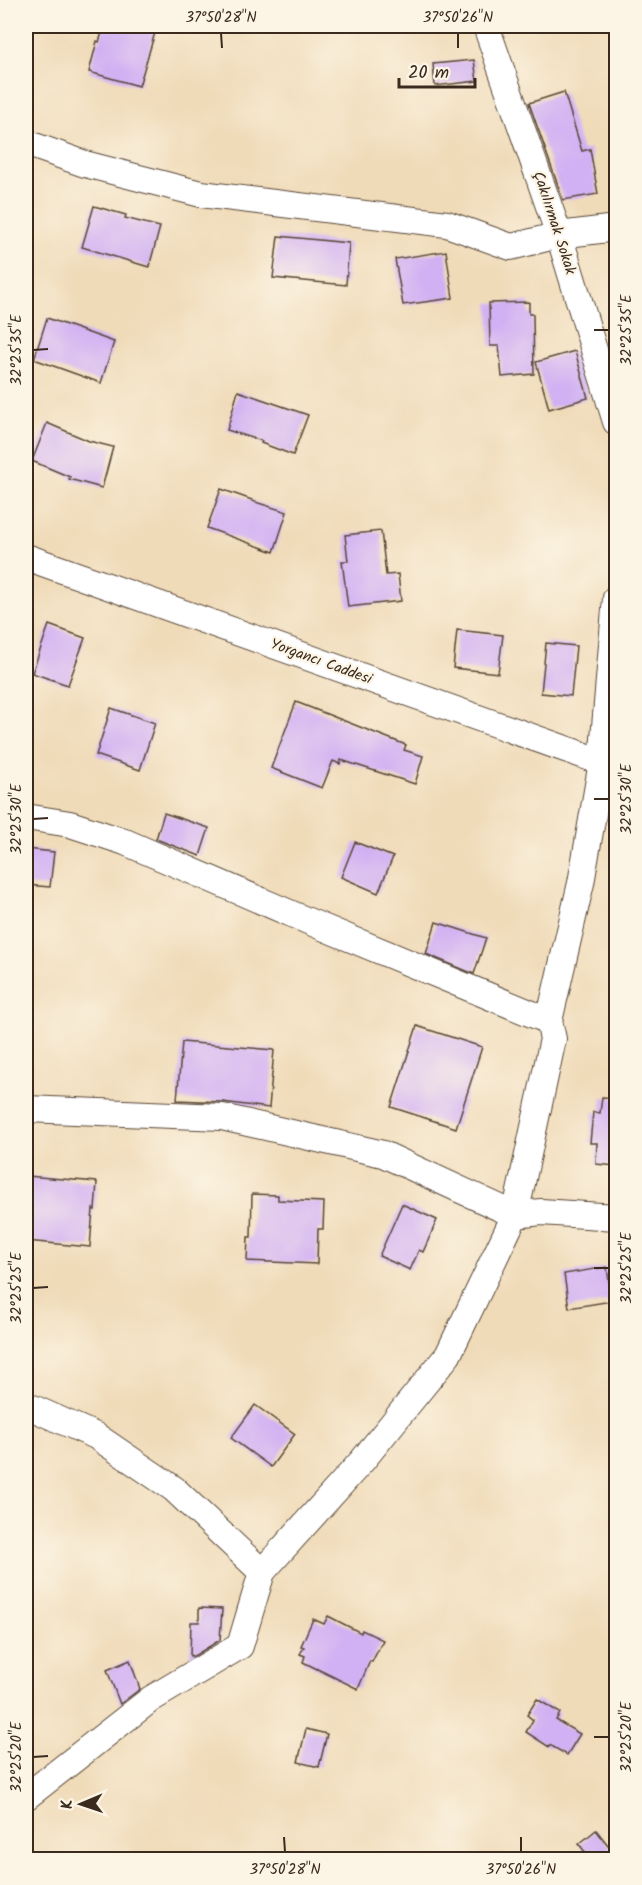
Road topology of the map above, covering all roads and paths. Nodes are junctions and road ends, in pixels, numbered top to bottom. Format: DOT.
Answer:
graph roads {
  1 [pos="486,26"];
  2 [pos="26,143"];
  3 [pos="616,228"];
  4 [pos="558,235"];
  5 [pos="616,422"];
  6 [pos="26,557"];
  7 [pos="616,598"];
  8 [pos="609,763"];
  9 [pos="26,817"];
  10 [pos="549,1021"];
  11 [pos="26,1109"];
  12 [pos="515,1215"];
  13 [pos="616,1217"];
  14 [pos="26,1405"];
  15 [pos="262,1572"];
  16 [pos="26,1797"];
  1 -- 4 [label="street, Çakılırmak Sokak"];
  2 -- 4 [label="street"];
  3 -- 4 [label="street"];
  4 -- 5 [label="street, Çakılırmak Sokak"];
  6 -- 8 [label="street, Yorgancı Caddesi"];
  7 -- 8 [label="street"];
  8 -- 10 [label="street"];
  9 -- 10 [label="street"];
  10 -- 12 [label="street"];
  11 -- 12 [label="street"];
  12 -- 13 [label="street"];
  12 -- 15 [label="street"];
  14 -- 15 [label="street"];
  15 -- 16 [label="street"];
}
